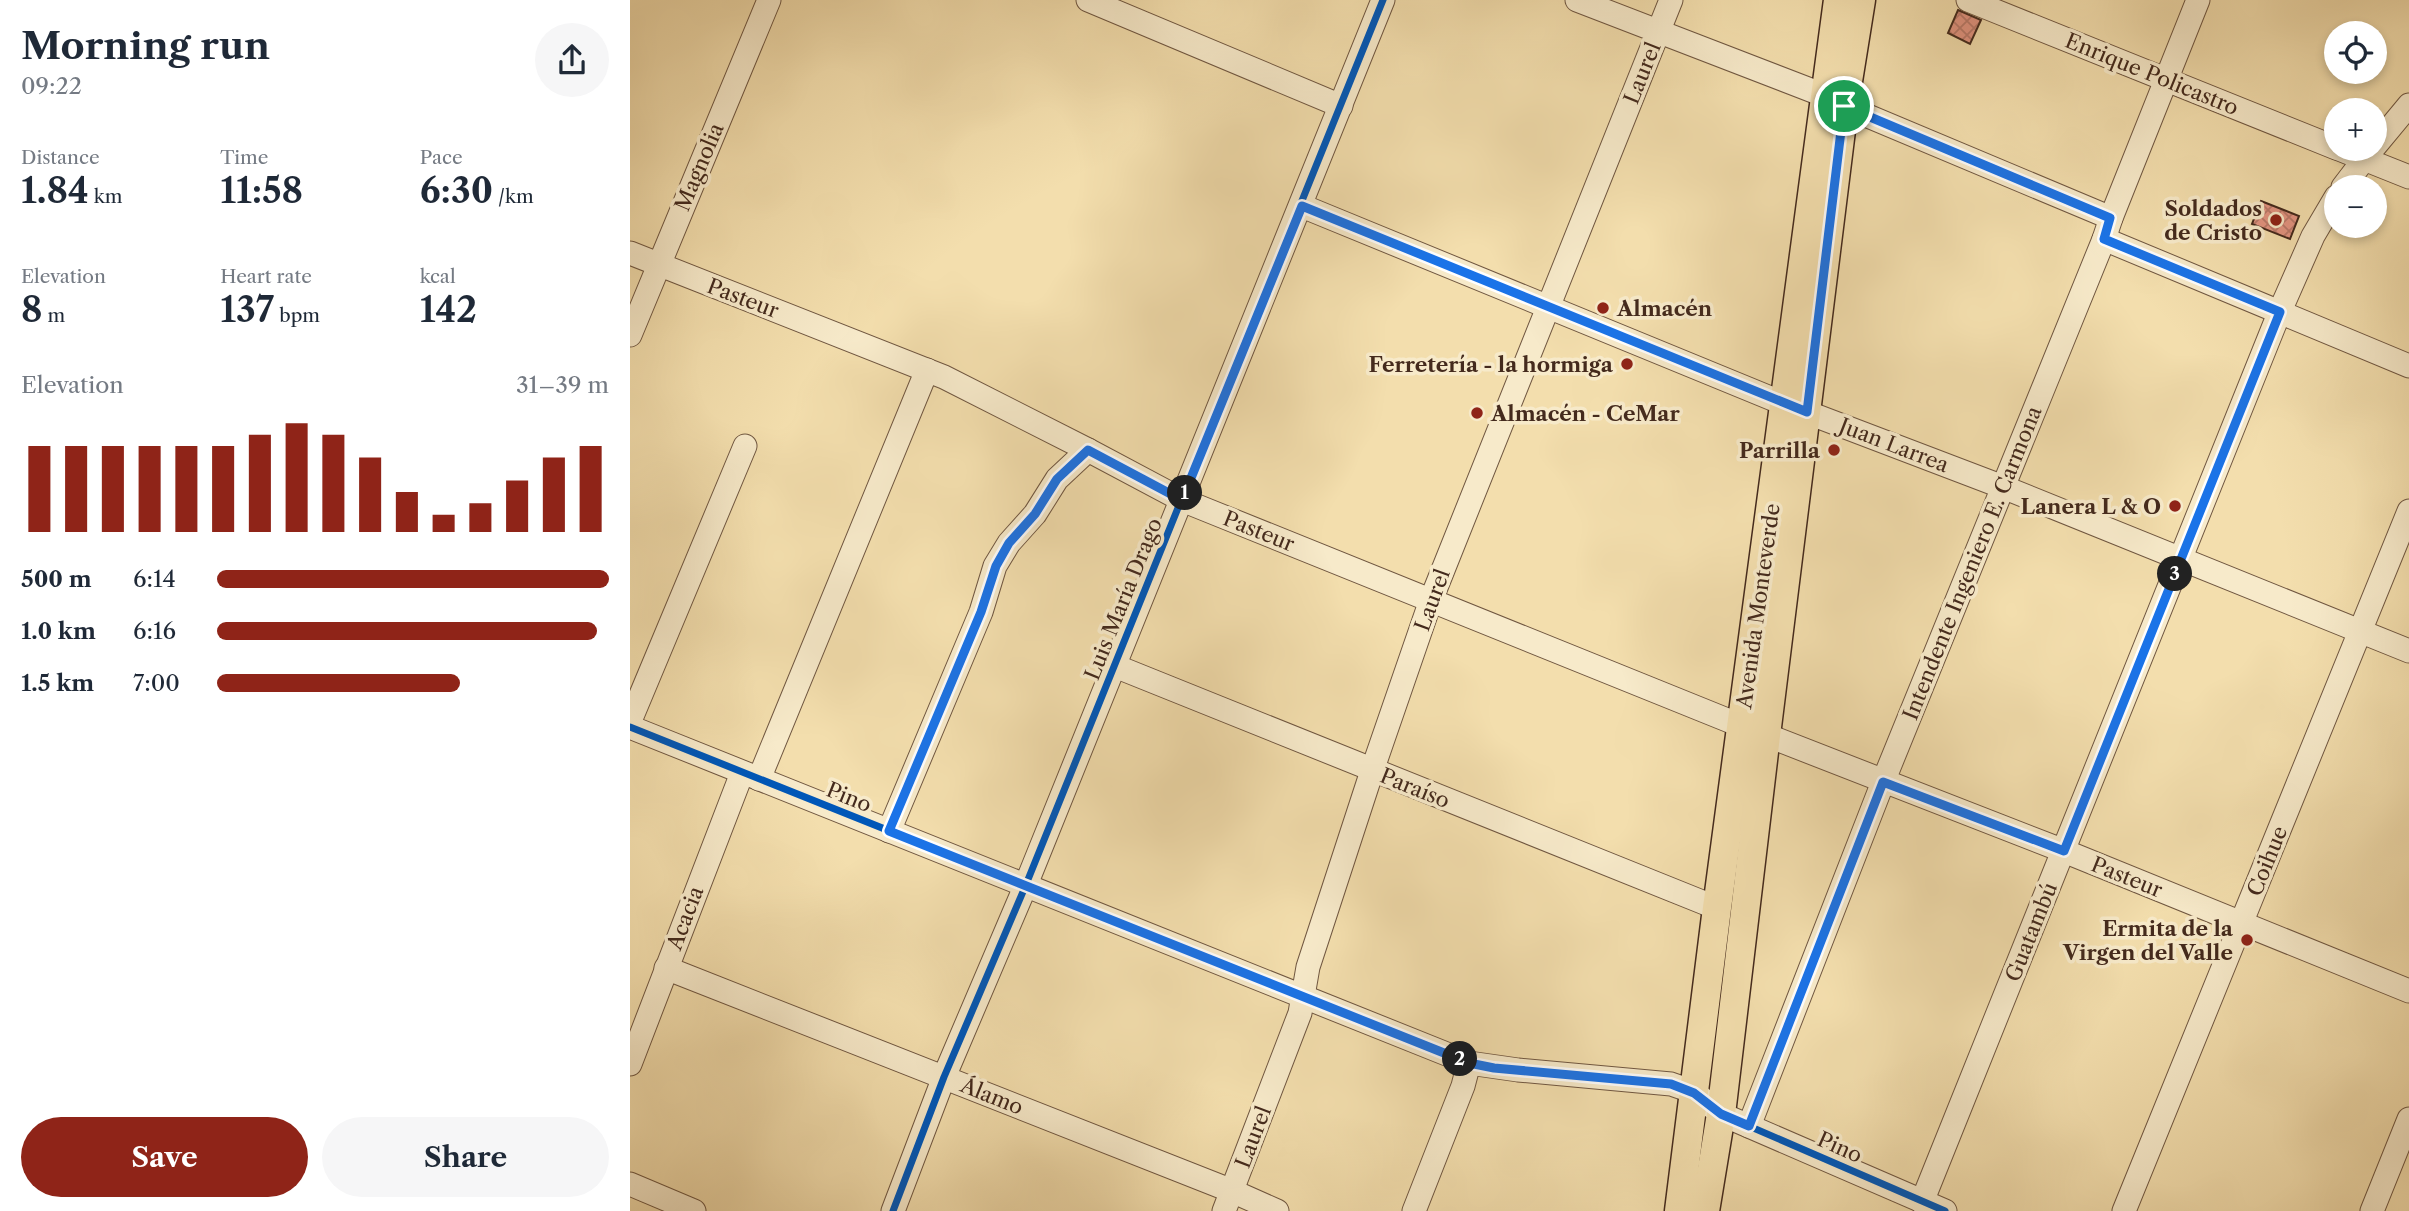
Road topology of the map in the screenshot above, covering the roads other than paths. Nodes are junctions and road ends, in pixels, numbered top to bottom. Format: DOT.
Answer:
graph roads {
  1 [pos="769,0"];
  2 [pos="1088,0"];
  3 [pos="1383,0"];
  4 [pos="1577,0"];
  5 [pos="1671,0"];
  6 [pos="1838,0"];
  7 [pos="1861,0"];
  8 [pos="1968,0"];
  9 [pos="2198,0"];
  10 [pos="1136,9"];
  11 [pos="1658,33"];
  12 [pos="2166,80"];
  13 [pos="1835,101"];
  14 [pos="2409,105"];
  15 [pos="1341,106"];
  16 [pos="2387,131"];
  17 [pos="2324,142"];
  18 [pos="2385,161"];
  19 [pos="2409,177"];
  20 [pos="1302,206"];
  21 [pos="2324,217"];
  22 [pos="2107,228"];
  23 [pos="630,253"];
  24 [pos="658,264"];
  25 [pos="1547,306"];
  26 [pos="2280,312"];
  27 [pos="630,335"];
  28 [pos="2409,366"];
  29 [pos="927,370"];
  30 [pos="1796,408"];
  31 [pos="745,446"];
  32 [pos="1088,450"];
  33 [pos="2003,487"];
  34 [pos="1182,500"];
  35 [pos="2409,511"];
  36 [pos="2181,559"];
  37 [pos="1431,600"];
  38 [pos="2360,631"];
  39 [pos="2409,651"];
  40 [pos="1115,666"];
  41 [pos="630,721"];
  42 [pos="630,727"];
  43 [pos="1754,730"];
  44 [pos="1372,771"];
  45 [pos="751,776"];
  46 [pos="1883,782"];
  47 [pos="889,831"];
  48 [pos="2064,851"];
  49 [pos="1025,887"];
  50 [pos="1717,908"];
  51 [pos="2241,924"];
  52 [pos="666,968"];
  53 [pos="2409,991"];
  54 [pos="1303,996"];
  55 [pos="1469,1063"];
  56 [pos="630,1064"];
  57 [pos="944,1077"];
  58 [pos="1694,1093"];
  59 [pos="1721,1114"];
  60 [pos="2409,1119"];
  61 [pos="1749,1126"];
  62 [pos="630,1184"];
  63 [pos="1228,1201"];
  64 [pos="1922,1202"];
  65 [pos="694,1211"];
  66 [pos="893,1211"];
  67 [pos="1277,1211"];
  68 [pos="1414,1211"];
  69 [pos="1679,1211"];
  70 [pos="1705,1211"];
  71 [pos="1945,1211"];
  72 [pos="2124,1211"];
  73 [pos="2372,1211"];
  1 -- 24 [label="street, Magnolia"];
  2 -- 10 [label="street"];
  3 -- 15 [label="street, Luis María Drago"];
  4 -- 11 [label="street"];
  5 -- 11 [label="street, Laurel"];
  6 -- 13 [label="main road, Avenida Monteverde"];
  7 -- 13 [label="main road, Avenida Monteverde"];
  8 -- 12 [label="street, Enrique Policastro"];
  9 -- 12 [label="street, Intendente Ingeniero E. Carmona"];
  10 -- 15 [label="street"];
  11 -- 13 [label="street"];
  11 -- 25 [label="street, Laurel"];
  12 -- 17 [label="street, Enrique Policastro"];
  12 -- 22 [label="street, Intendente Ingeniero E. Carmona"];
  13 -- 22 [label="street"];
  13 -- 30 [label="main road, Avenida Monteverde"];
  14 -- 16 [label="street"];
  15 -- 20 [label="street, Luis María Drago"];
  18 -- 19 [label="street, Enrique Policastro"];
  20 -- 25 [label="street, Juan Larrea"];
  20 -- 34 [label="street, Luis María Drago"];
  21 -- 26 [label="street, Guatambú"];
  22 -- 26 [label="street"];
  22 -- 33 [label="street, Intendente Ingeniero E. Carmona"];
  23 -- 24 [label="street, Pasteur"];
  24 -- 27 [label="street, Magnolia"];
  24 -- 29 [label="street, Pasteur"];
  25 -- 30 [label="street, Juan Larrea"];
  25 -- 37 [label="street, Laurel"];
  26 -- 28 [label="street"];
  26 -- 36 [label="street, Guatambú"];
  29 -- 32 [label="street, Pasteur"];
  29 -- 45 [label="street, Acacia"];
  30 -- 33 [label="street, Juan Larrea"];
  30 -- 43 [label="main road, Avenida Monteverde"];
  31 -- 41 [label="street"];
  32 -- 34 [label="street, Pasteur"];
  32 -- 47 [label="street"];
  33 -- 36 [label="street, Juan Larrea"];
  33 -- 46 [label="street, Intendente Ingeniero E. Carmona"];
  34 -- 37 [label="street, Pasteur"];
  34 -- 40 [label="street, Luis María Drago"];
  35 -- 38 [label="street, Coihue"];
  36 -- 38 [label="street, Juan Larrea"];
  36 -- 48 [label="street, Guatambú"];
  37 -- 43 [label="street, Pasteur"];
  37 -- 44 [label="street, Laurel"];
  38 -- 39 [label="street, Juan Larrea"];
  38 -- 51 [label="street, Coihue"];
  40 -- 44 [label="street, Paraíso"];
  40 -- 49 [label="street, Luis María Drago"];
  42 -- 45 [label="street, Pino"];
  43 -- 46 [label="street, Pasteur"];
  43 -- 50 [label="main road, Avenida Monteverde"];
  43 -- 59 [label="main road, Avenida Monteverde"];
  44 -- 50 [label="street, Paraíso"];
  44 -- 54 [label="street, Laurel"];
  45 -- 47 [label="street, Pino"];
  45 -- 52 [label="street, Acacia"];
  46 -- 48 [label="street, Pasteur"];
  46 -- 61 [label="street, Intendente Ingeniero E. Carmona"];
  47 -- 49 [label="street, Pino"];
  48 -- 51 [label="street, Pasteur"];
  48 -- 64 [label="street, Guatambú"];
  49 -- 54 [label="street, Pino"];
  49 -- 57 [label="street, Luis María Drago"];
  50 -- 58 [label="main road, Avenida Monteverde"];
  51 -- 53 [label="street, Pasteur"];
  51 -- 72 [label="street, Coihue"];
  52 -- 56 [label="street, Acacia"];
  52 -- 57 [label="street, Álamo"];
  54 -- 55 [label="street, Pino"];
  54 -- 63 [label="street, Laurel"];
  55 -- 58 [label="street, Pino"];
  55 -- 68 [label="street"];
  57 -- 63 [label="street, Álamo"];
  57 -- 66 [label="street, Luis María Drago"];
  58 -- 59 [label="street, Pino"];
  58 -- 69 [label="main road, Avenida Monteverde"];
  59 -- 61 [label="street, Pino"];
  59 -- 70 [label="main road, Avenida Monteverde"];
  60 -- 73 [label="street"];
  61 -- 64 [label="street, Pino"];
  62 -- 65 [label="street"];
  63 -- 67 [label="street, Álamo"];
  64 -- 71 [label="street, Pino"];
}
